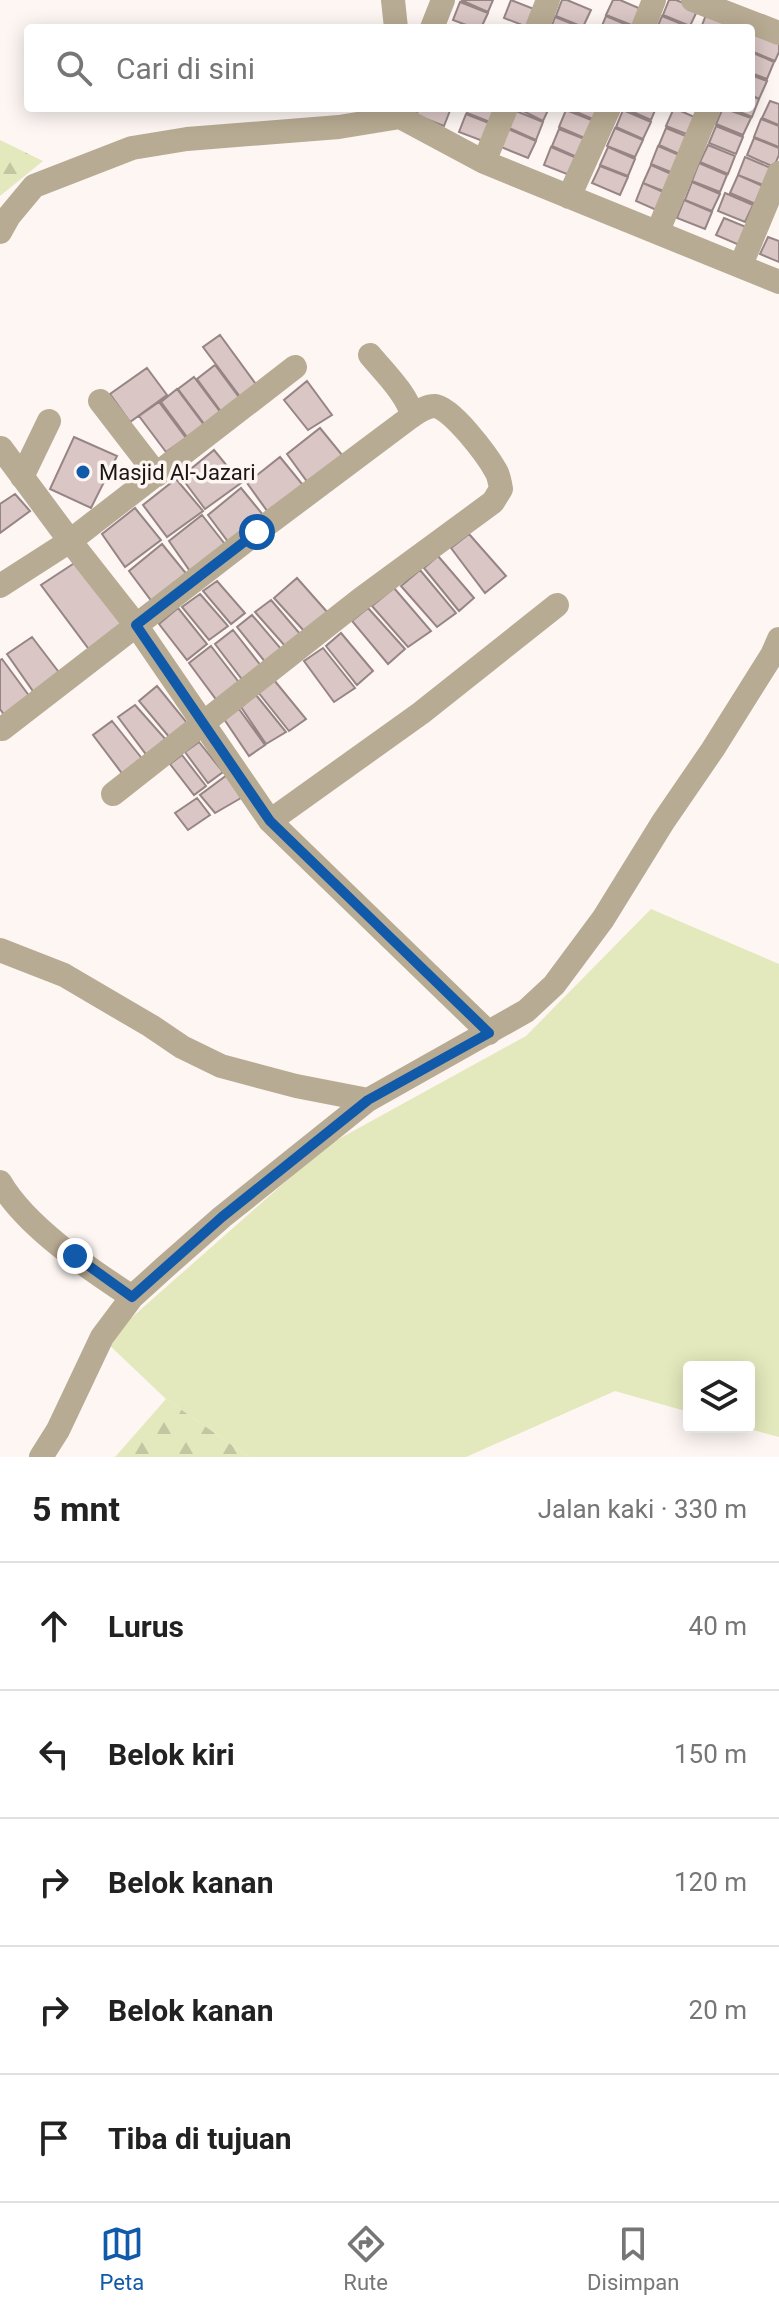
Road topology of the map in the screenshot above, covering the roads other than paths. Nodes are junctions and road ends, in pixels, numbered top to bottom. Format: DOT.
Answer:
graph roads {
  1 [pos="393,0"];
  2 [pos="443,0"];
  3 [pos="548,0"];
  4 [pos="654,0"];
  5 [pos="693,0"];
  6 [pos="396,24"];
  7 [pos="434,24"];
  8 [pos="539,24"];
  9 [pos="645,24"];
  10 [pos="742,24"];
  11 [pos="755,27"];
  12 [pos="779,33"];
  13 [pos="504,112"];
  14 [pos="607,112"];
  15 [pos="707,112"];
  16 [pos="400,113"];
  17 [pos="484,162"];
  18 [pos="779,173"];
  19 [pos="569,197"];
  20 [pos="658,231"];
  21 [pos="0,232"];
  22 [pos="741,265"];
  23 [pos="779,282"];
  24 [pos="370,355"];
  25 [pos="295,367"];
  26 [pos="100,401"];
  27 [pos="412,416"];
  28 [pos="49,421"];
  29 [pos="1,448"];
  30 [pos="157,475"];
  31 [pos="22,477"];
  32 [pos="70,541"];
  33 [pos="0,586"];
  34 [pos="557,605"];
  35 [pos="136,625"];
  36 [pos="779,639"];
  37 [pos="202,723"];
  38 [pos="2,729"];
  39 [pos="113,794"];
  40 [pos="270,821"];
  41 [pos="0,950"];
  42 [pos="489,1033"];
  43 [pos="368,1100"];
  44 [pos="0,1182"];
  45 [pos="132,1297"];
  46 [pos="41,1457"];
  1 -- 6 [label="street"];
  2 -- 7 [label="street"];
  3 -- 8 [label="street"];
  4 -- 9 [label="street"];
  5 -- 10 [label="street"];
  11 -- 12 [label="street"];
  13 -- 17 [label="street"];
  14 -- 19 [label="street"];
  15 -- 20 [label="street"];
  16 -- 17 [label="street"];
  16 -- 21 [label="street"];
  17 -- 19 [label="street"];
  18 -- 22 [label="street"];
  19 -- 20 [label="street"];
  20 -- 22 [label="street"];
  22 -- 23 [label="street"];
  24 -- 27 [label="street"];
  25 -- 30 [label="street"];
  26 -- 30 [label="street"];
  27 -- 35 [label="street"];
  27 -- 37 [label="street"];
  28 -- 31 [label="street"];
  29 -- 31 [label="street"];
  30 -- 32 [label="street"];
  31 -- 32 [label="street"];
  32 -- 33 [label="street"];
  32 -- 35 [label="street"];
  34 -- 40 [label="street"];
  35 -- 37 [label="street"];
  35 -- 38 [label="street"];
  36 -- 42 [label="street"];
  37 -- 39 [label="street"];
  37 -- 40 [label="street"];
  40 -- 42 [label="street"];
  41 -- 43 [label="street"];
  42 -- 43 [label="street"];
  43 -- 45 [label="street"];
  44 -- 45 [label="street"];
  45 -- 46 [label="street"];
}
